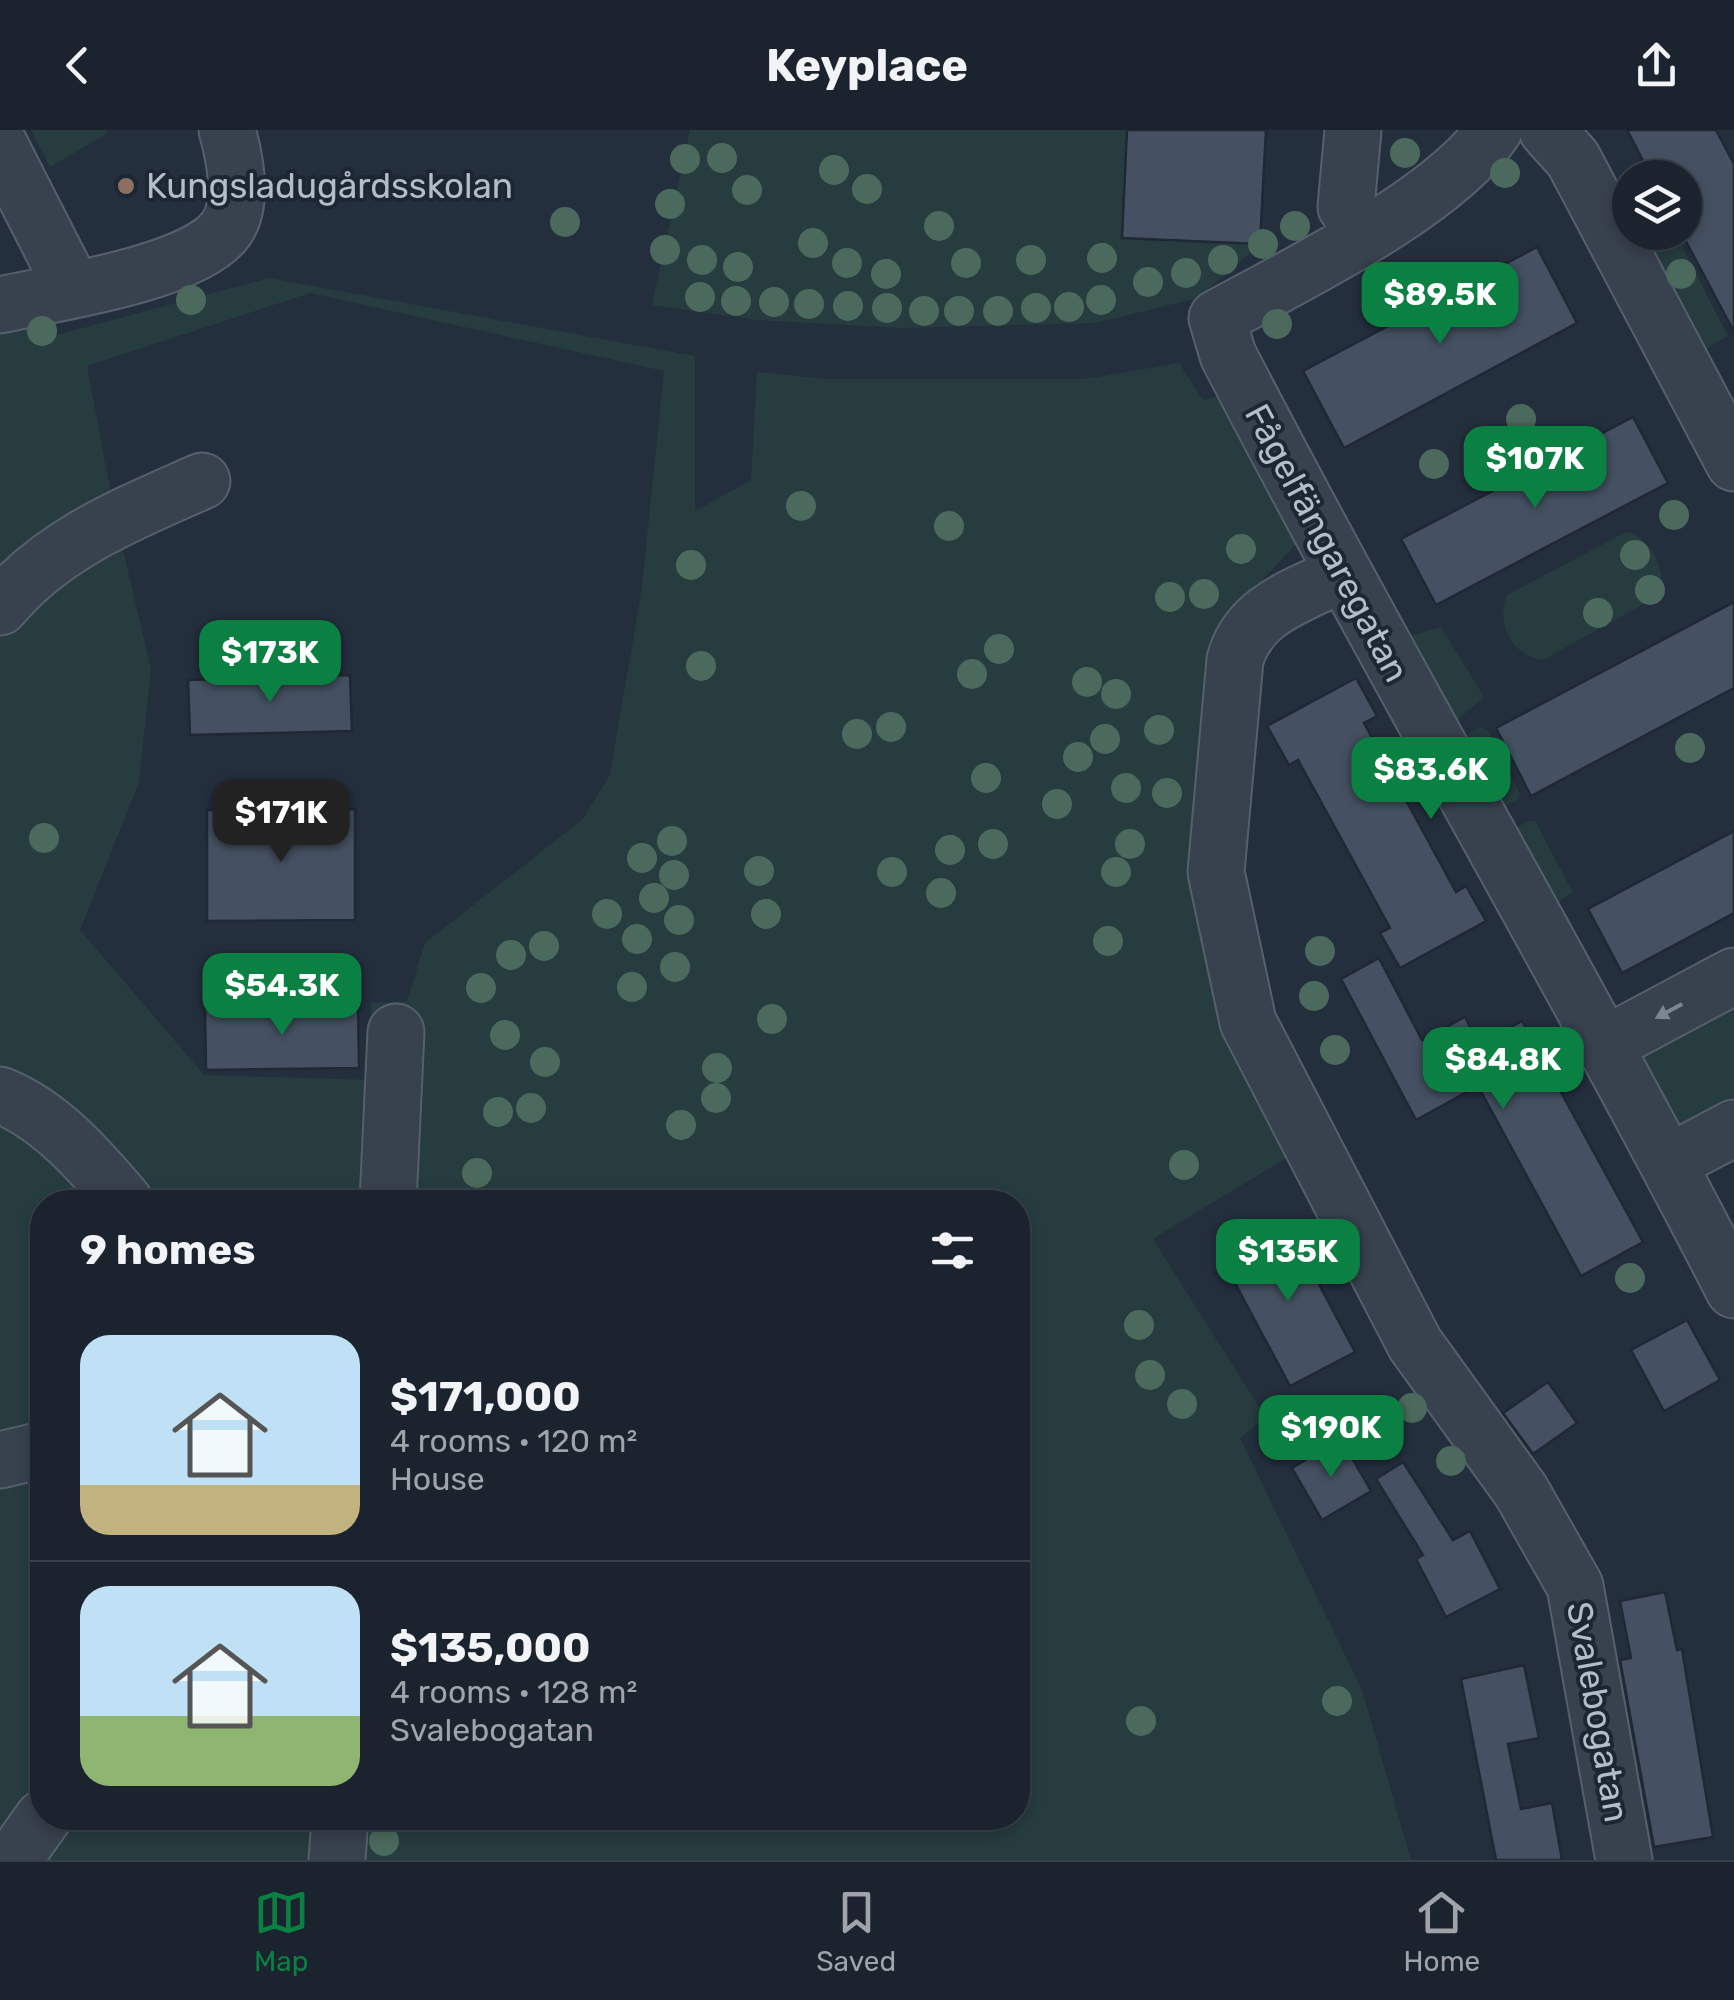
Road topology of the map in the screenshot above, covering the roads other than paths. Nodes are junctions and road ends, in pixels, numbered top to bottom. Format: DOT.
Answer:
graph roads {
  1 [pos="227,130"];
  2 [pos="1353,130"];
  3 [pos="1494,130"];
  4 [pos="1547,130"];
  5 [pos="0,146"];
  6 [pos="1368,233"];
  7 [pos="73,289"];
  8 [pos="0,305"];
  9 [pos="1734,464"];
  10 [pos="202,481"];
  11 [pos="1342,574"];
  12 [pos="0,607"];
  13 [pos="1734,976"];
  14 [pos="396,1032"];
  15 [pos="1603,1046"];
  16 [pos="0,1096"];
  17 [pos="1734,1128"];
  18 [pos="1668,1163"];
  19 [pos="115,1190"];
  20 [pos="389,1190"];
  21 [pos="1734,1290"];
  22 [pos="30,1453"];
  23 [pos="0,1460"];
  24 [pos="34,1830"];
  25 [pos="339,1830"];
  26 [pos="12,1860"];
  27 [pos="337,1860"];
  28 [pos="1624,1860"];
  1 -- 7 [label="street"];
  2 -- 6 [label="street"];
  3 -- 6 [label="street"];
  4 -- 9 [label="street"];
  5 -- 7 [label="street"];
  6 -- 11 [label="street, Fågelfängaregatan"];
  7 -- 8 [label="street"];
  10 -- 12 [label="street"];
  11 -- 15 [label="street, Fågelfängaregatan"];
  11 -- 28 [label="street, Svalebogatan"];
  13 -- 15 [label="street, one-way"];
  14 -- 20 [label="street"];
  15 -- 18 [label="street, Fågelfängaregatan"];
  16 -- 19 [label="street"];
  17 -- 18 [label="street"];
  18 -- 21 [label="street, Fågelfängaregatan"];
  22 -- 23 [label="street"];
  24 -- 26 [label="street"];
  25 -- 27 [label="street"];
}
